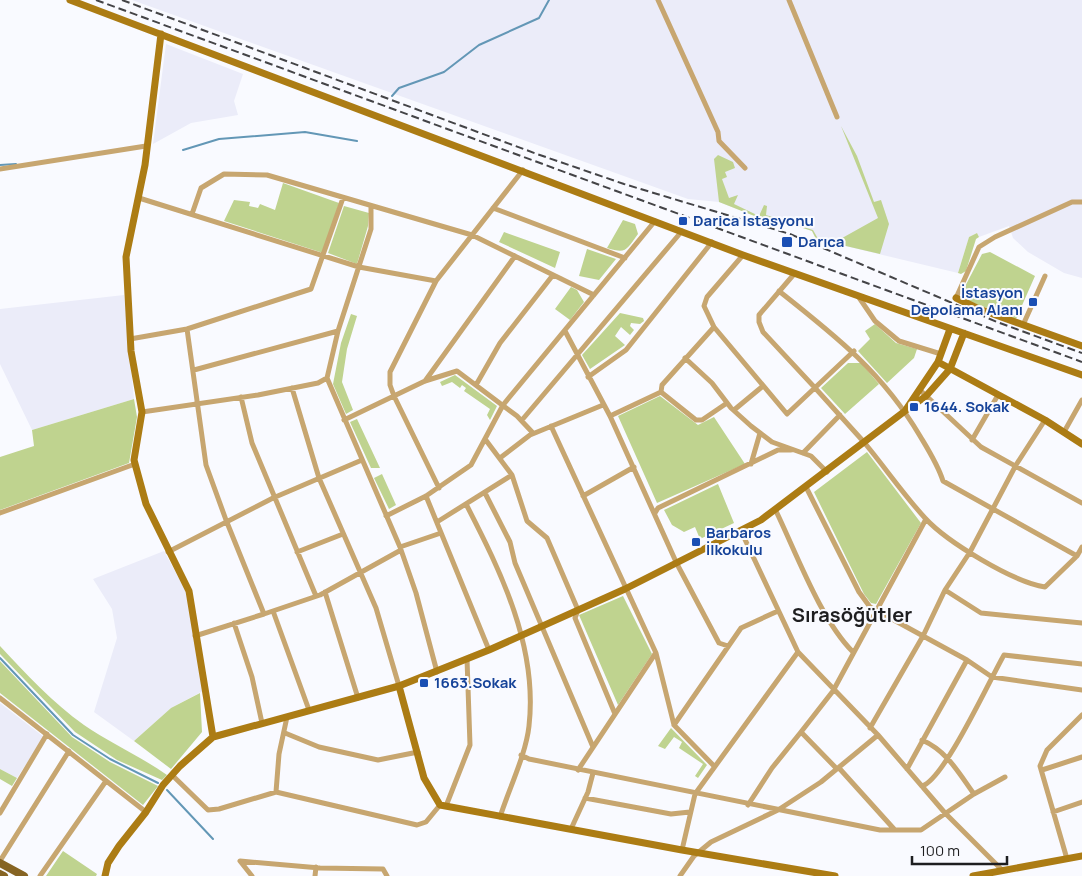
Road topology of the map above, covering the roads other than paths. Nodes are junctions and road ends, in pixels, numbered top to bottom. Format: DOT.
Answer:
graph roads {
  1 [pos="70,0"];
  2 [pos="658,0"];
  3 [pos="790,0"];
  4 [pos="161,34"];
  5 [pos="837,117"];
  6 [pos="146,146"];
  7 [pos="745,168"];
  8 [pos="0,169"];
  9 [pos="523,170"];
  10 [pos="139,198"];
  11 [pos="343,198"];
  12 [pos="1082,202"];
  13 [pos="371,206"];
  14 [pos="493,208"];
  15 [pos="192,214"];
  16 [pos="656,220"];
  17 [pos="682,231"];
  18 [pos="472,235"];
  19 [pos="712,242"];
  20 [pos="743,255"];
  21 [pos="324,256"];
  22 [pos="515,256"];
  23 [pos="625,258"];
  24 [pos="359,268"];
  25 [pos="795,273"];
  26 [pos="553,275"];
  27 [pos="1045,276"];
  28 [pos="436,281"];
  29 [pos="779,291"];
  30 [pos="594,295"];
  31 [pos="858,296"];
  32 [pos="956,298"];
  33 [pos="1023,325"];
  34 [pos="714,327"];
  35 [pos="950,328"];
  36 [pos="187,329"];
  37 [pos="338,331"];
  38 [pos="565,331"];
  39 [pos="964,333"];
  40 [pos="130,339"];
  41 [pos="1082,346"];
  42 [pos="854,351"];
  43 [pos="941,354"];
  44 [pos="577,355"];
  45 [pos="685,358"];
  46 [pos="938,362"];
  47 [pos="950,369"];
  48 [pos="194,370"];
  49 [pos="1082,375"];
  50 [pos="327,378"];
  51 [pos="588,378"];
  52 [pos="425,382"];
  53 [pos="476,385"];
  54 [pos="763,386"];
  55 [pos="814,386"];
  56 [pos="292,388"];
  57 [pos="660,392"];
  58 [pos="924,394"];
  59 [pos="998,395"];
  60 [pos="394,396"];
  61 [pos="241,397"];
  62 [pos="1082,400"];
  63 [pos="727,403"];
  64 [pos="199,404"];
  65 [pos="503,405"];
  66 [pos="603,405"];
  67 [pos="734,410"];
  68 [pos="905,411"];
  69 [pos="142,412"];
  70 [pos="610,416"];
  71 [pos="840,416"];
  72 [pos="344,420"];
  73 [pos="522,420"];
  74 [pos="1045,420"];
  75 [pos="551,426"];
  76 [pos="1064,432"];
  77 [pos="533,433"];
  78 [pos="760,433"];
  79 [pos="485,439"];
  80 [pos="972,440"];
  81 [pos="864,443"];
  82 [pos="1082,444"];
  83 [pos="793,450"];
  84 [pos="803,453"];
  85 [pos="500,458"];
  86 [pos="362,460"];
  87 [pos="135,464"];
  88 [pos="751,464"];
  89 [pos="1016,465"];
  90 [pos="634,467"];
  91 [pos="827,472"];
  92 [pos="512,475"];
  93 [pos="319,478"];
  94 [pos="806,487"];
  95 [pos="439,488"];
  96 [pos="485,493"];
  97 [pos="426,496"];
  98 [pos="583,496"];
  99 [pos="273,498"];
  100 [pos="1082,503"];
  101 [pos="466,504"];
  102 [pos="775,509"];
  103 [pos="991,509"];
  104 [pos="0,513"];
  105 [pos="655,513"];
  106 [pos="386,516"];
  107 [pos="926,519"];
  108 [pos="226,520"];
  109 [pos="436,522"];
  110 [pos="741,531"];
  111 [pos="441,533"];
  112 [pos="343,534"];
  113 [pos="1082,547"];
  114 [pos="400,548"];
  115 [pos="168,552"];
  116 [pos="297,552"];
  117 [pos="970,552"];
  118 [pos="1077,556"];
  119 [pos="677,564"];
  120 [pos="360,574"];
  121 [pos="625,589"];
  122 [pos="945,590"];
  123 [pos="325,592"];
  124 [pos="316,596"];
  125 [pos="578,610"];
  126 [pos="875,610"];
  127 [pos="273,611"];
  128 [pos="778,611"];
  129 [pos="264,614"];
  130 [pos="234,623"];
  131 [pos="1082,623"];
  132 [pos="542,627"];
  133 [pos="523,635"];
  134 [pos="195,636"];
  135 [pos="923,636"];
  136 [pos="728,646"];
  137 [pos="489,650"];
  138 [pos="798,652"];
  139 [pos="853,652"];
  140 [pos="656,654"];
  141 [pos="467,659"];
  142 [pos="967,660"];
  143 [pos="1082,664"];
  144 [pos="437,672"];
  145 [pos="992,677"];
  146 [pos="399,686"];
  147 [pos="1082,690"];
  148 [pos="833,691"];
  149 [pos="0,698"];
  150 [pos="358,698"];
  151 [pos="309,710"];
  152 [pos="616,714"];
  153 [pos="1082,716"];
  154 [pos="288,717"];
  155 [pos="262,723"];
  156 [pos="674,725"];
  157 [pos="870,728"];
  158 [pos="801,732"];
  159 [pos="285,733"];
  160 [pos="48,734"];
  161 [pos="878,735"];
  162 [pos="213,737"];
  163 [pos="922,740"];
  164 [pos="593,747"];
  165 [pos="68,751"];
  166 [pos="418,752"];
  167 [pos="521,755"];
  168 [pos="948,756"];
  169 [pos="1082,757"];
  170 [pos="714,766"];
  171 [pos="838,768"];
  172 [pos="907,769"];
  173 [pos="578,770"];
  174 [pos="1042,770"];
  175 [pos="593,773"];
  176 [pos="172,774"];
  177 [pos="1005,777"];
  178 [pos="106,781"];
  179 [pos="922,786"];
  180 [pos="276,792"];
  181 [pos="695,794"];
  182 [pos="974,794"];
  183 [pos="585,798"];
  184 [pos="1082,802"];
  185 [pos="748,805"];
  186 [pos="443,806"];
  187 [pos="778,810"];
  188 [pos="0,812"];
  189 [pos="146,812"];
  190 [pos="690,812"];
  191 [pos="1053,812"];
  192 [pos="945,813"];
  193 [pos="500,817"];
  194 [pos="571,829"];
  195 [pos="895,829"];
  196 [pos="682,850"];
  197 [pos="697,853"];
  198 [pos="1082,856"];
  199 [pos="1068,859"];
  200 [pos="0,862"];
  201 [pos="316,867"];
  202 [pos="1001,869"];
  203 [pos="0,874"];
  204 [pos="4,876"];
  205 [pos="24,876"];
  206 [pos="40,876"];
  207 [pos="105,876"];
  208 [pos="252,876"];
  209 [pos="315,876"];
  210 [pos="387,876"];
  211 [pos="680,876"];
  212 [pos="835,876"];
  213 [pos="973,876"];
  1 -- 4 [label="street"];
  2 -- 7 [label="street"];
  3 -- 5 [label="street"];
  4 -- 6 [label="street"];
  4 -- 9 [label="street"];
  6 -- 8 [label="street"];
  6 -- 10 [label="street"];
  9 -- 14 [label="street"];
  9 -- 16 [label="street"];
  10 -- 15 [label="street"];
  10 -- 40 [label="street"];
  11 -- 13 [label="street"];
  11 -- 15 [label="street"];
  11 -- 21 [label="street"];
  12 -- 32 [label="street"];
  13 -- 18 [label="street"];
  13 -- 24 [label="street"];
  14 -- 18 [label="street"];
  14 -- 23 [label="street"];
  15 -- 21 [label="street"];
  16 -- 17 [label="street"];
  16 -- 23 [label="street"];
  17 -- 19 [label="street"];
  17 -- 44 [label="street"];
  18 -- 22 [label="street"];
  18 -- 28 [label="street"];
  19 -- 20 [label="street"];
  19 -- 51 [label="street"];
  20 -- 25 [label="street"];
  20 -- 34 [label="street"];
  21 -- 24 [label="street"];
  21 -- 36 [label="street"];
  22 -- 26 [label="street"];
  22 -- 52 [label="street"];
  23 -- 30 [label="street"];
  24 -- 28 [label="street"];
  24 -- 37 [label="street"];
  25 -- 29 [label="street"];
  25 -- 31 [label="street"];
  26 -- 30 [label="street"];
  26 -- 53 [label="street"];
  27 -- 33 [label="street"];
  28 -- 60 [label="street"];
  29 -- 42 [label="street"];
  29 -- 55 [label="street"];
  30 -- 38 [label="street"];
  31 -- 35 [label="street"];
  31 -- 43 [label="street"];
  32 -- 33 [label="street"];
  33 -- 41 [label="street"];
  34 -- 45 [label="street"];
  34 -- 54 [label="street"];
  35 -- 39 [label="street"];
  35 -- 43 [label="street"];
  36 -- 40 [label="street"];
  36 -- 48 [label="street"];
  37 -- 48 [label="street"];
  37 -- 50 [label="street"];
  38 -- 44 [label="street"];
  38 -- 65 [label="street"];
  39 -- 47 [label="street"];
  39 -- 49 [label="street"];
  40 -- 69 [label="street"];
  42 -- 55 [label="street"];
  42 -- 68 [label="street"];
  43 -- 46 [label="street"];
  44 -- 51 [label="street"];
  44 -- 73 [label="street"];
  45 -- 57 [label="street"];
  45 -- 63 [label="street"];
  46 -- 47 [label="street"];
  46 -- 58 [label="street"];
  47 -- 58 [label="street"];
  47 -- 59 [label="street"];
  48 -- 64 [label="street"];
  50 -- 56 [label="street"];
  50 -- 72 [label="street"];
  51 -- 66 [label="street"];
  52 -- 53 [label="street"];
  52 -- 60 [label="street"];
  53 -- 65 [label="street"];
  54 -- 55 [label="street"];
  54 -- 67 [label="street"];
  55 -- 71 [label="street"];
  56 -- 61 [label="street"];
  56 -- 93 [label="street"];
  57 -- 63 [label="street"];
  57 -- 70 [label="street"];
  58 -- 68 [label="street"];
  58 -- 80 [label="street"];
  59 -- 74 [label="street"];
  59 -- 80 [label="street"];
  60 -- 72 [label="street"];
  60 -- 95 [label="street"];
  61 -- 64 [label="street"];
  61 -- 99 [label="street"];
  62 -- 76 [label="street"];
  63 -- 67 [label="street"];
  64 -- 69 [label="street"];
  64 -- 108 [label="street"];
  65 -- 73 [label="street"];
  65 -- 79 [label="street"];
  66 -- 70 [label="street"];
  66 -- 75 [label="street"];
  67 -- 78 [label="street"];
  68 -- 81 [label="street"];
  68 -- 103 [label="street"];
  69 -- 87 [label="street"];
  70 -- 90 [label="street"];
  71 -- 81 [label="street"];
  71 -- 84 [label="street"];
  72 -- 86 [label="street"];
  73 -- 77 [label="street"];
  74 -- 76 [label="street"];
  74 -- 89 [label="street"];
  75 -- 77 [label="street"];
  75 -- 98 [label="street"];
  76 -- 82 [label="street"];
  77 -- 85 [label="street"];
  78 -- 83 [label="street"];
  78 -- 88 [label="street"];
  79 -- 85 [label="street"];
  79 -- 95 [label="street"];
  80 -- 89 [label="street"];
  81 -- 91 [label="street"];
  81 -- 107 [label="street"];
  83 -- 84 [label="street"];
  83 -- 88 [label="street"];
  84 -- 91 [label="street"];
  85 -- 92 [label="street"];
  86 -- 93 [label="street"];
  86 -- 106 [label="street"];
  87 -- 104 [label="street"];
  87 -- 115 [label="street"];
  88 -- 105 [label="street"];
  89 -- 100 [label="street"];
  89 -- 103 [label="street"];
  90 -- 98 [label="street"];
  90 -- 105 [label="street"];
  91 -- 94 [label="street"];
  92 -- 96 [label="street"];
  92 -- 125 [label="street"];
  93 -- 99 [label="street"];
  93 -- 112 [label="street"];
  94 -- 102 [label="street"];
  94 -- 126 [label="street"];
  95 -- 97 [label="street"];
  96 -- 101 [label="street"];
  96 -- 132 [label="street"];
  97 -- 106 [label="street"];
  97 -- 109 [label="street"];
  98 -- 121 [label="street"];
  99 -- 108 [label="street"];
  99 -- 116 [label="street"];
  101 -- 109 [label="street"];
  101 -- 133 [label="street"];
  102 -- 110 [label="street"];
  102 -- 139 [label="street"];
  103 -- 117 [label="street"];
  103 -- 118 [label="street"];
  105 -- 119 [label="street"];
  106 -- 114 [label="street"];
  107 -- 117 [label="street"];
  107 -- 126 [label="street"];
  108 -- 115 [label="street"];
  108 -- 129 [label="street"];
  109 -- 111 [label="street"];
  110 -- 119 [label="street"];
  110 -- 128 [label="street"];
  111 -- 114 [label="street"];
  111 -- 137 [label="street"];
  112 -- 116 [label="street"];
  112 -- 120 [label="street"];
  113 -- 118 [label="street"];
  114 -- 120 [label="street"];
  114 -- 144 [label="street"];
  115 -- 134 [label="street"];
  116 -- 124 [label="street"];
  117 -- 118 [label="street"];
  117 -- 122 [label="street"];
  119 -- 121 [label="street"];
  119 -- 136 [label="street"];
  120 -- 123 [label="street"];
  120 -- 146 [label="street"];
  121 -- 125 [label="street"];
  121 -- 140 [label="street"];
  122 -- 131 [label="street"];
  122 -- 135 [label="street"];
  123 -- 124 [label="street"];
  123 -- 150 [label="street"];
  124 -- 127 [label="street"];
  125 -- 132 [label="street"];
  125 -- 152 [label="street"];
  126 -- 135 [label="street"];
  126 -- 139 [label="street"];
  127 -- 129 [label="street"];
  127 -- 151 [label="street"];
  128 -- 136 [label="street"];
  128 -- 138 [label="street"];
  129 -- 130 [label="street"];
  130 -- 134 [label="street"];
  130 -- 155 [label="street"];
  132 -- 133 [label="street"];
  132 -- 164 [label="street"];
  133 -- 137 [label="street"];
  133 -- 167 [label="street"];
  134 -- 162 [label="street"];
  135 -- 142 [label="street"];
  135 -- 157 [label="street"];
  136 -- 156 [label="street"];
  137 -- 141 [label="street"];
  138 -- 148 [label="street"];
  138 -- 170 [label="street"];
  139 -- 148 [label="street"];
  140 -- 152 [label="street"];
  140 -- 156 [label="street"];
  141 -- 144 [label="street"];
  141 -- 186 [label="street"];
  142 -- 145 [label="street"];
  142 -- 163 [label="street"];
  143 -- 145 [label="street"];
  144 -- 146 [label="street"];
  145 -- 147 [label="street"];
  145 -- 168 [label="street"];
  146 -- 150 [label="street"];
  146 -- 166 [label="street"];
  148 -- 157 [label="street"];
  148 -- 158 [label="street"];
  149 -- 160 [label="street"];
  150 -- 151 [label="street"];
  151 -- 154 [label="street"];
  152 -- 164 [label="street"];
  153 -- 174 [label="street"];
  154 -- 155 [label="street"];
  154 -- 159 [label="street"];
  155 -- 162 [label="street"];
  156 -- 170 [label="street"];
  157 -- 161 [label="street"];
  158 -- 171 [label="street"];
  158 -- 185 [label="street"];
  159 -- 166 [label="street"];
  159 -- 180 [label="street"];
  160 -- 165 [label="street"];
  160 -- 188 [label="street"];
  161 -- 171 [label="street"];
  161 -- 172 [label="street"];
  162 -- 176 [label="street"];
  163 -- 168 [label="street"];
  163 -- 172 [label="street"];
  164 -- 173 [label="street"];
  165 -- 178 [label="street"];
  165 -- 200 [label="street"];
  166 -- 186 [label="street"];
  167 -- 173 [label="street"];
  167 -- 193 [label="street"];
  168 -- 179 [label="street"];
  168 -- 182 [label="street"];
  169 -- 174 [label="street"];
  170 -- 181 [label="street"];
  171 -- 187 [label="street"];
  171 -- 195 [label="street"];
  172 -- 179 [label="street"];
  173 -- 175 [label="street"];
  174 -- 191 [label="street"];
  175 -- 181 [label="street"];
  175 -- 183 [label="street"];
  176 -- 180 [label="street"];
  176 -- 189 [label="street"];
  177 -- 182 [label="street"];
  178 -- 189 [label="street"];
  178 -- 206 [label="street"];
  179 -- 192 [label="street"];
  180 -- 186 [label="street"];
  181 -- 185 [label="street"];
  181 -- 190 [label="street"];
  182 -- 192 [label="street"];
  183 -- 190 [label="street"];
  183 -- 194 [label="street"];
  184 -- 191 [label="street"];
  185 -- 187 [label="street"];
  186 -- 193 [label="street"];
  187 -- 195 [label="street"];
  187 -- 197 [label="street"];
  189 -- 207 [label="street"];
  190 -- 196 [label="street"];
  191 -- 199 [label="street"];
  192 -- 195 [label="street"];
  192 -- 202 [label="street"];
  193 -- 194 [label="street"];
  194 -- 196 [label="street"];
  196 -- 197 [label="street"];
  197 -- 211 [label="street"];
  197 -- 212 [label="street"];
  198 -- 199 [label="street"];
  199 -- 202 [label="street"];
  200 -- 205 [label="main road"];
  201 -- 208 [label="street"];
  201 -- 209 [label="street"];
  201 -- 210 [label="street"];
  202 -- 213 [label="street"];
  203 -- 204 [label="main road"];
}
